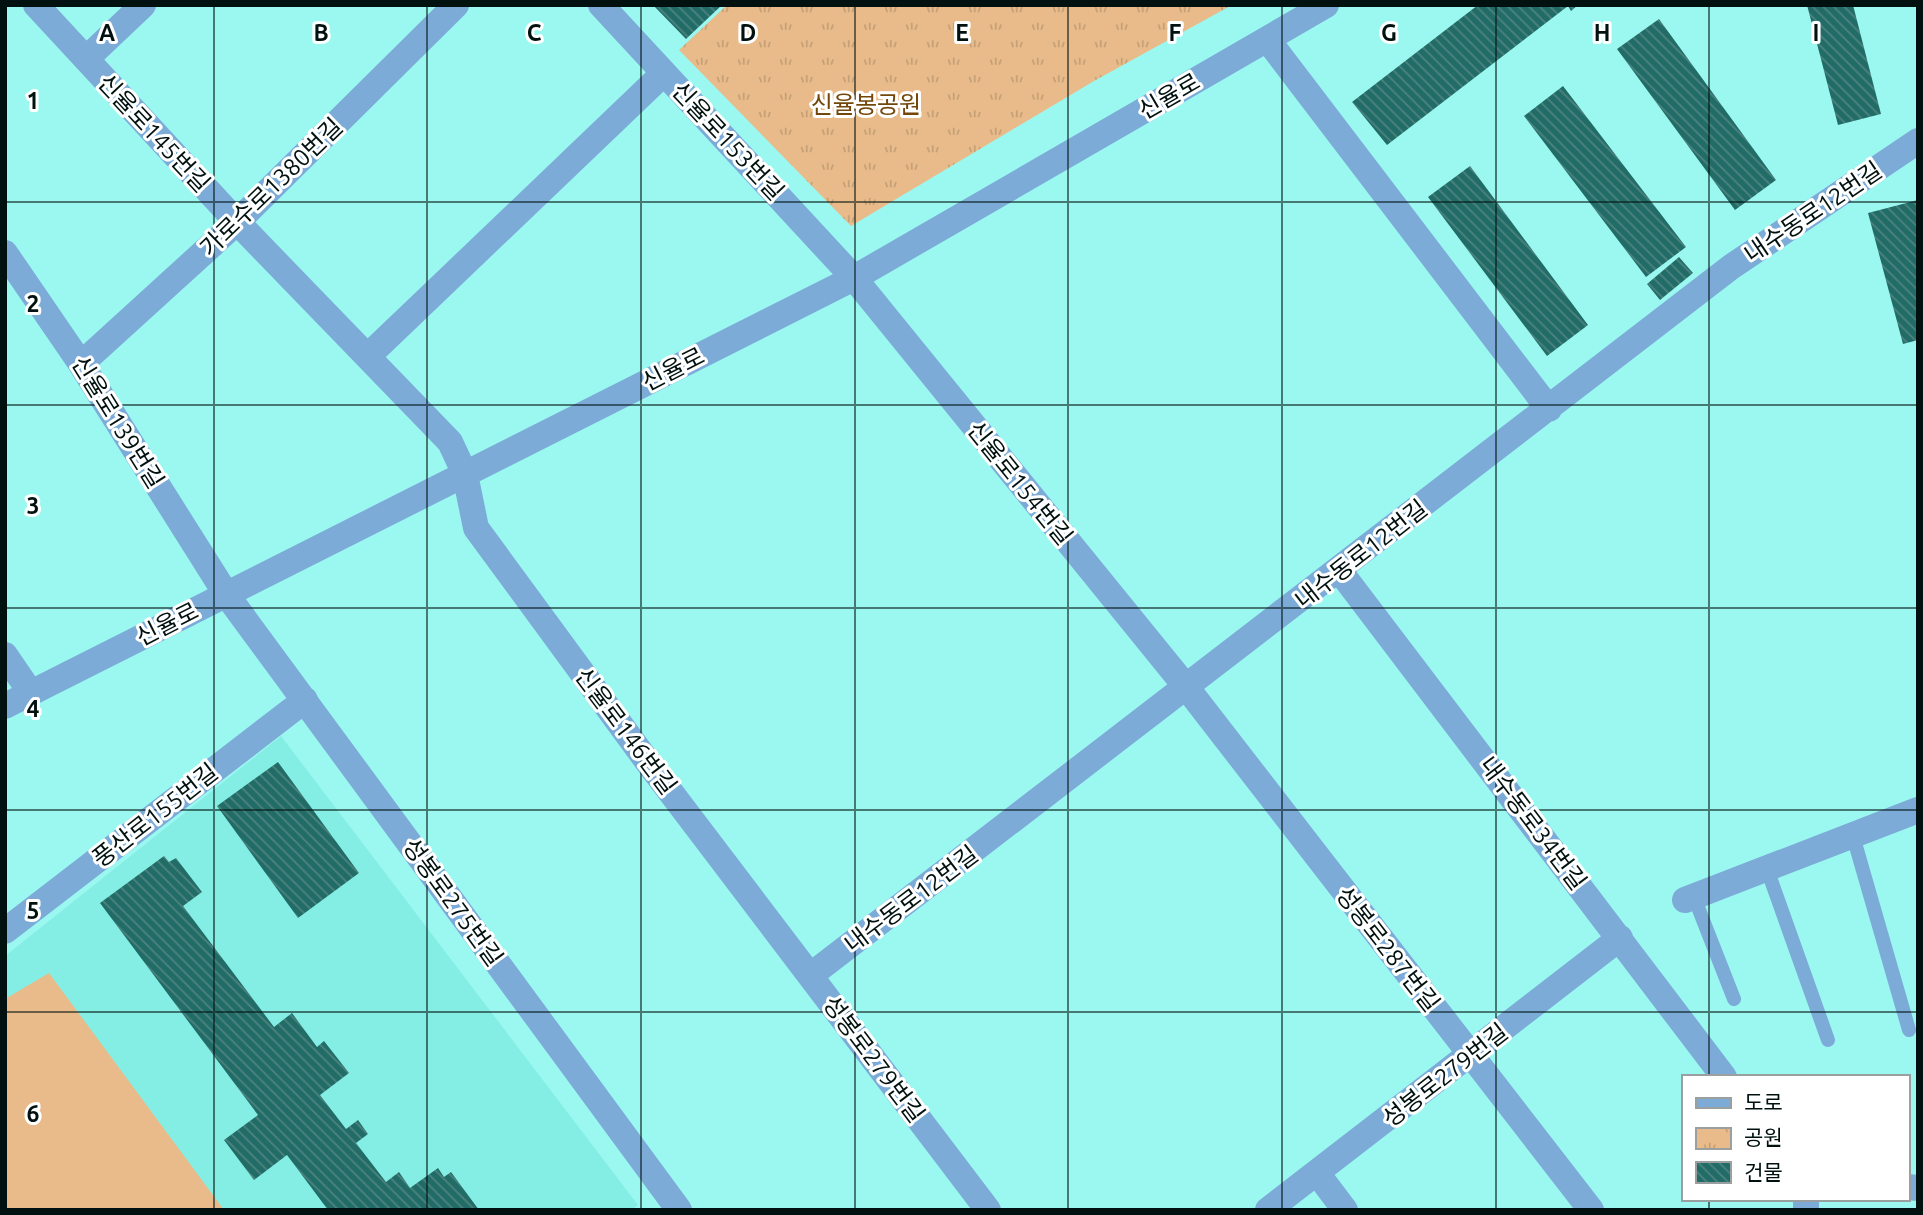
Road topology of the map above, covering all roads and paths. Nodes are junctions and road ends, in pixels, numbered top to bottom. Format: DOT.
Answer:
graph roads {
  1 [pos="36,5"];
  2 [pos="143,5"];
  3 [pos="456,5"];
  4 [pos="601,5"];
  5 [pos="1326,5"];
  6 [pos="1266,39"];
  7 [pos="86,59"];
  8 [pos="664,73"];
  9 [pos="1918,141"];
  10 [pos="237,222"];
  11 [pos="5,253"];
  12 [pos="854,278"];
  13 [pos="368,356"];
  14 [pos="81,364"];
  15 [pos="1549,409"];
  16 [pos="465,474"];
  17 [pos="1339,570"];
  18 [pos="226,594"];
  19 [pos="5,655"];
  20 [pos="1186,688"];
  21 [pos="31,693"];
  22 [pos="304,700"];
  23 [pos="5,706"];
  24 [pos="1918,810"];
  25 [pos="1853,836"];
  26 [pos="1767,869"];
  27 [pos="1690,898"];
  28 [pos="5,931"];
  29 [pos="1620,938"];
  30 [pos="811,975"];
  31 [pos="1734,999"];
  32 [pos="1909,1030"];
  33 [pos="1828,1040"];
  34 [pos="1471,1056"];
  35 [pos="1723,1075"];
  36 [pos="1317,1173"];
  37 [pos="668,1206"];
  38 [pos="988,1210"];
  39 [pos="1268,1210"];
  40 [pos="1345,1210"];
  41 [pos="1591,1210"];
  1 -- 7 [label="street, 신율로145번길"];
  2 -- 7 [label="street, 신율로145번길"];
  3 -- 10 [label="street, 가로수로1380번길"];
  4 -- 8 [label="street, 신율로153번길"];
  5 -- 6 [label="street, 신율로"];
  6 -- 12 [label="street, 신율로"];
  6 -- 15 [label="street"];
  7 -- 10 [label="street, 신율로145번길"];
  8 -- 12 [label="street, 신율로153번길"];
  8 -- 13 [label="street"];
  9 -- 15 [label="street, 내수동로12번길"];
  10 -- 13 [label="street, 신율로145번길"];
  10 -- 14 [label="street, 가로수로1380번길"];
  11 -- 14 [label="street, 신율로139번길"];
  12 -- 16 [label="street, 신율로"];
  12 -- 20 [label="street, 신율로154번길"];
  13 -- 16 [label="street, 신율로145번길"];
  14 -- 18 [label="street, 신율로139번길"];
  15 -- 17 [label="street, 내수동로12번길"];
  16 -- 18 [label="street, 신율로"];
  16 -- 30 [label="street, 신율로146번길"];
  17 -- 20 [label="street, 내수동로12번길"];
  17 -- 29 [label="street, 내수동로34번길"];
  18 -- 21 [label="street, 신율로"];
  18 -- 22 [label="street, 성봉로275번길"];
  19 -- 21 [label="street"];
  20 -- 30 [label="street, 내수동로12번길"];
  20 -- 34 [label="street, 성봉로287번길"];
  21 -- 23 [label="street, 신율로"];
  22 -- 28 [label="street, 풍산로155번길"];
  22 -- 37 [label="street, 성봉로275번길"];
  24 -- 25 [label="street"];
  25 -- 26 [label="street"];
  25 -- 32 [label="lane"];
  26 -- 27 [label="street"];
  26 -- 33 [label="lane"];
  27 -- 31 [label="lane"];
  29 -- 34 [label="street, 성봉로279번길"];
  29 -- 35 [label="street, 내수동로34번길"];
  30 -- 38 [label="street, 성봉로279번길"];
  34 -- 36 [label="street, 성봉로279번길"];
  34 -- 41 [label="street, 성봉로287번길"];
  36 -- 39 [label="street, 성봉로279번길"];
  36 -- 40 [label="street"];
}
